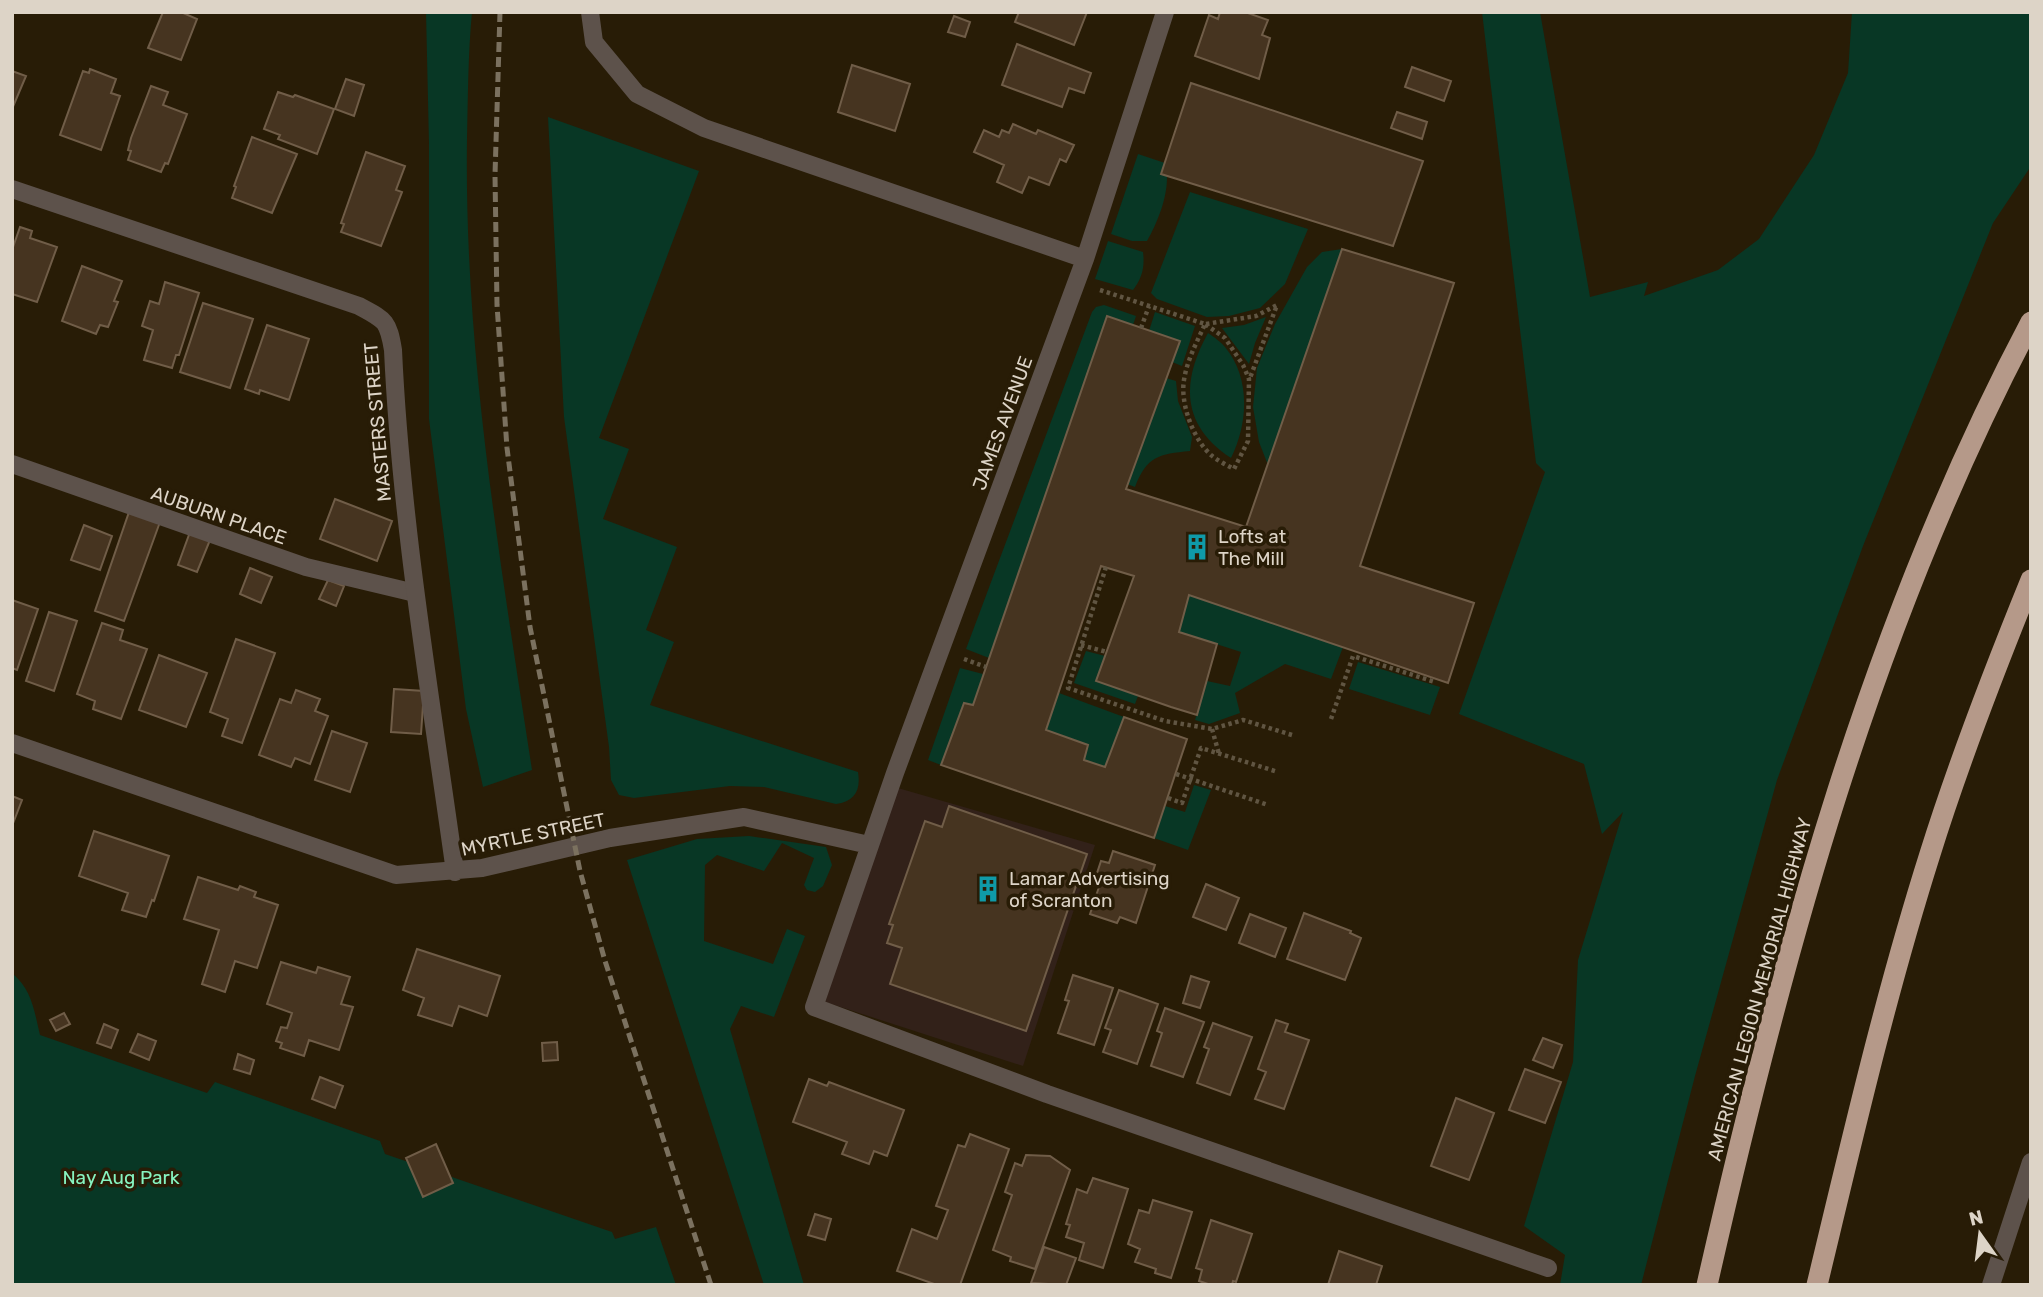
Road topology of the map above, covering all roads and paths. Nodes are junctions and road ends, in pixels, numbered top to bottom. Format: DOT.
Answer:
graph roads {
  1 [pos="590,12"];
  2 [pos="1165,12"];
  3 [pos="12,189"];
  4 [pos="1084,258"];
  5 [pos="1076,282"];
  6 [pos="1149,306"];
  7 [pos="2031,322"];
  8 [pos="1205,324"];
  9 [pos="1141,328"];
  10 [pos="1249,379"];
  11 [pos="12,464"];
  12 [pos="1106,567"];
  13 [pos="2031,580"];
  14 [pos="415,593"];
  15 [pos="1082,645"];
  16 [pos="1107,652"];
  17 [pos="1435,682"];
  18 [pos="1331,719"];
  19 [pos="1212,729"];
  20 [pos="1292,735"];
  21 [pos="12,743"];
  22 [pos="1219,754"];
  23 [pos="1278,772"];
  24 [pos="1176,774"];
  25 [pos="1190,780"];
  26 [pos="1167,798"];
  27 [pos="1268,805"];
  28 [pos="869,845"];
  29 [pos="455,872"];
  30 [pos="2031,1162"];
  31 [pos="1548,1268"];
  32 [pos="1707,1285"];
  33 [pos="1817,1285"];
  34 [pos="1992,1285"];
  1 -- 4 [label="street"];
  2 -- 4 [label="street, JAMES AVENUE"];
  3 -- 14 [label="street, MASTERS STREET"];
  4 -- 5 [label="street, JAMES AVENUE"];
  5 -- 6 [label="path"];
  5 -- 28 [label="street, JAMES AVENUE"];
  6 -- 8 [label="path"];
  6 -- 9 [label="path"];
  7 -- 32 [label="highway, AMERICAN LEGION MEMORIAL HIGHWAY"];
  8 -- 10 [label="path"];
  8 -- 10 [label="path"];
  8 -- 10 [label="path"];
  11 -- 14 [label="street, AUBURN PLACE"];
  12 -- 15 [label="path"];
  13 -- 33 [label="highway"];
  14 -- 29 [label="street, MASTERS STREET"];
  15 -- 16 [label="path"];
  15 -- 19 [label="path"];
  17 -- 18 [label="path"];
  19 -- 20 [label="path"];
  19 -- 22 [label="path"];
  21 -- 29 [label="street, MYRTLE STREET"];
  22 -- 23 [label="path"];
  22 -- 25 [label="path"];
  24 -- 25 [label="path"];
  25 -- 26 [label="path"];
  25 -- 27 [label="path"];
  28 -- 29 [label="street, MYRTLE STREET"];
  28 -- 31 [label="street, JAMES AVENUE"];
  30 -- 34 [label="street"];
}
